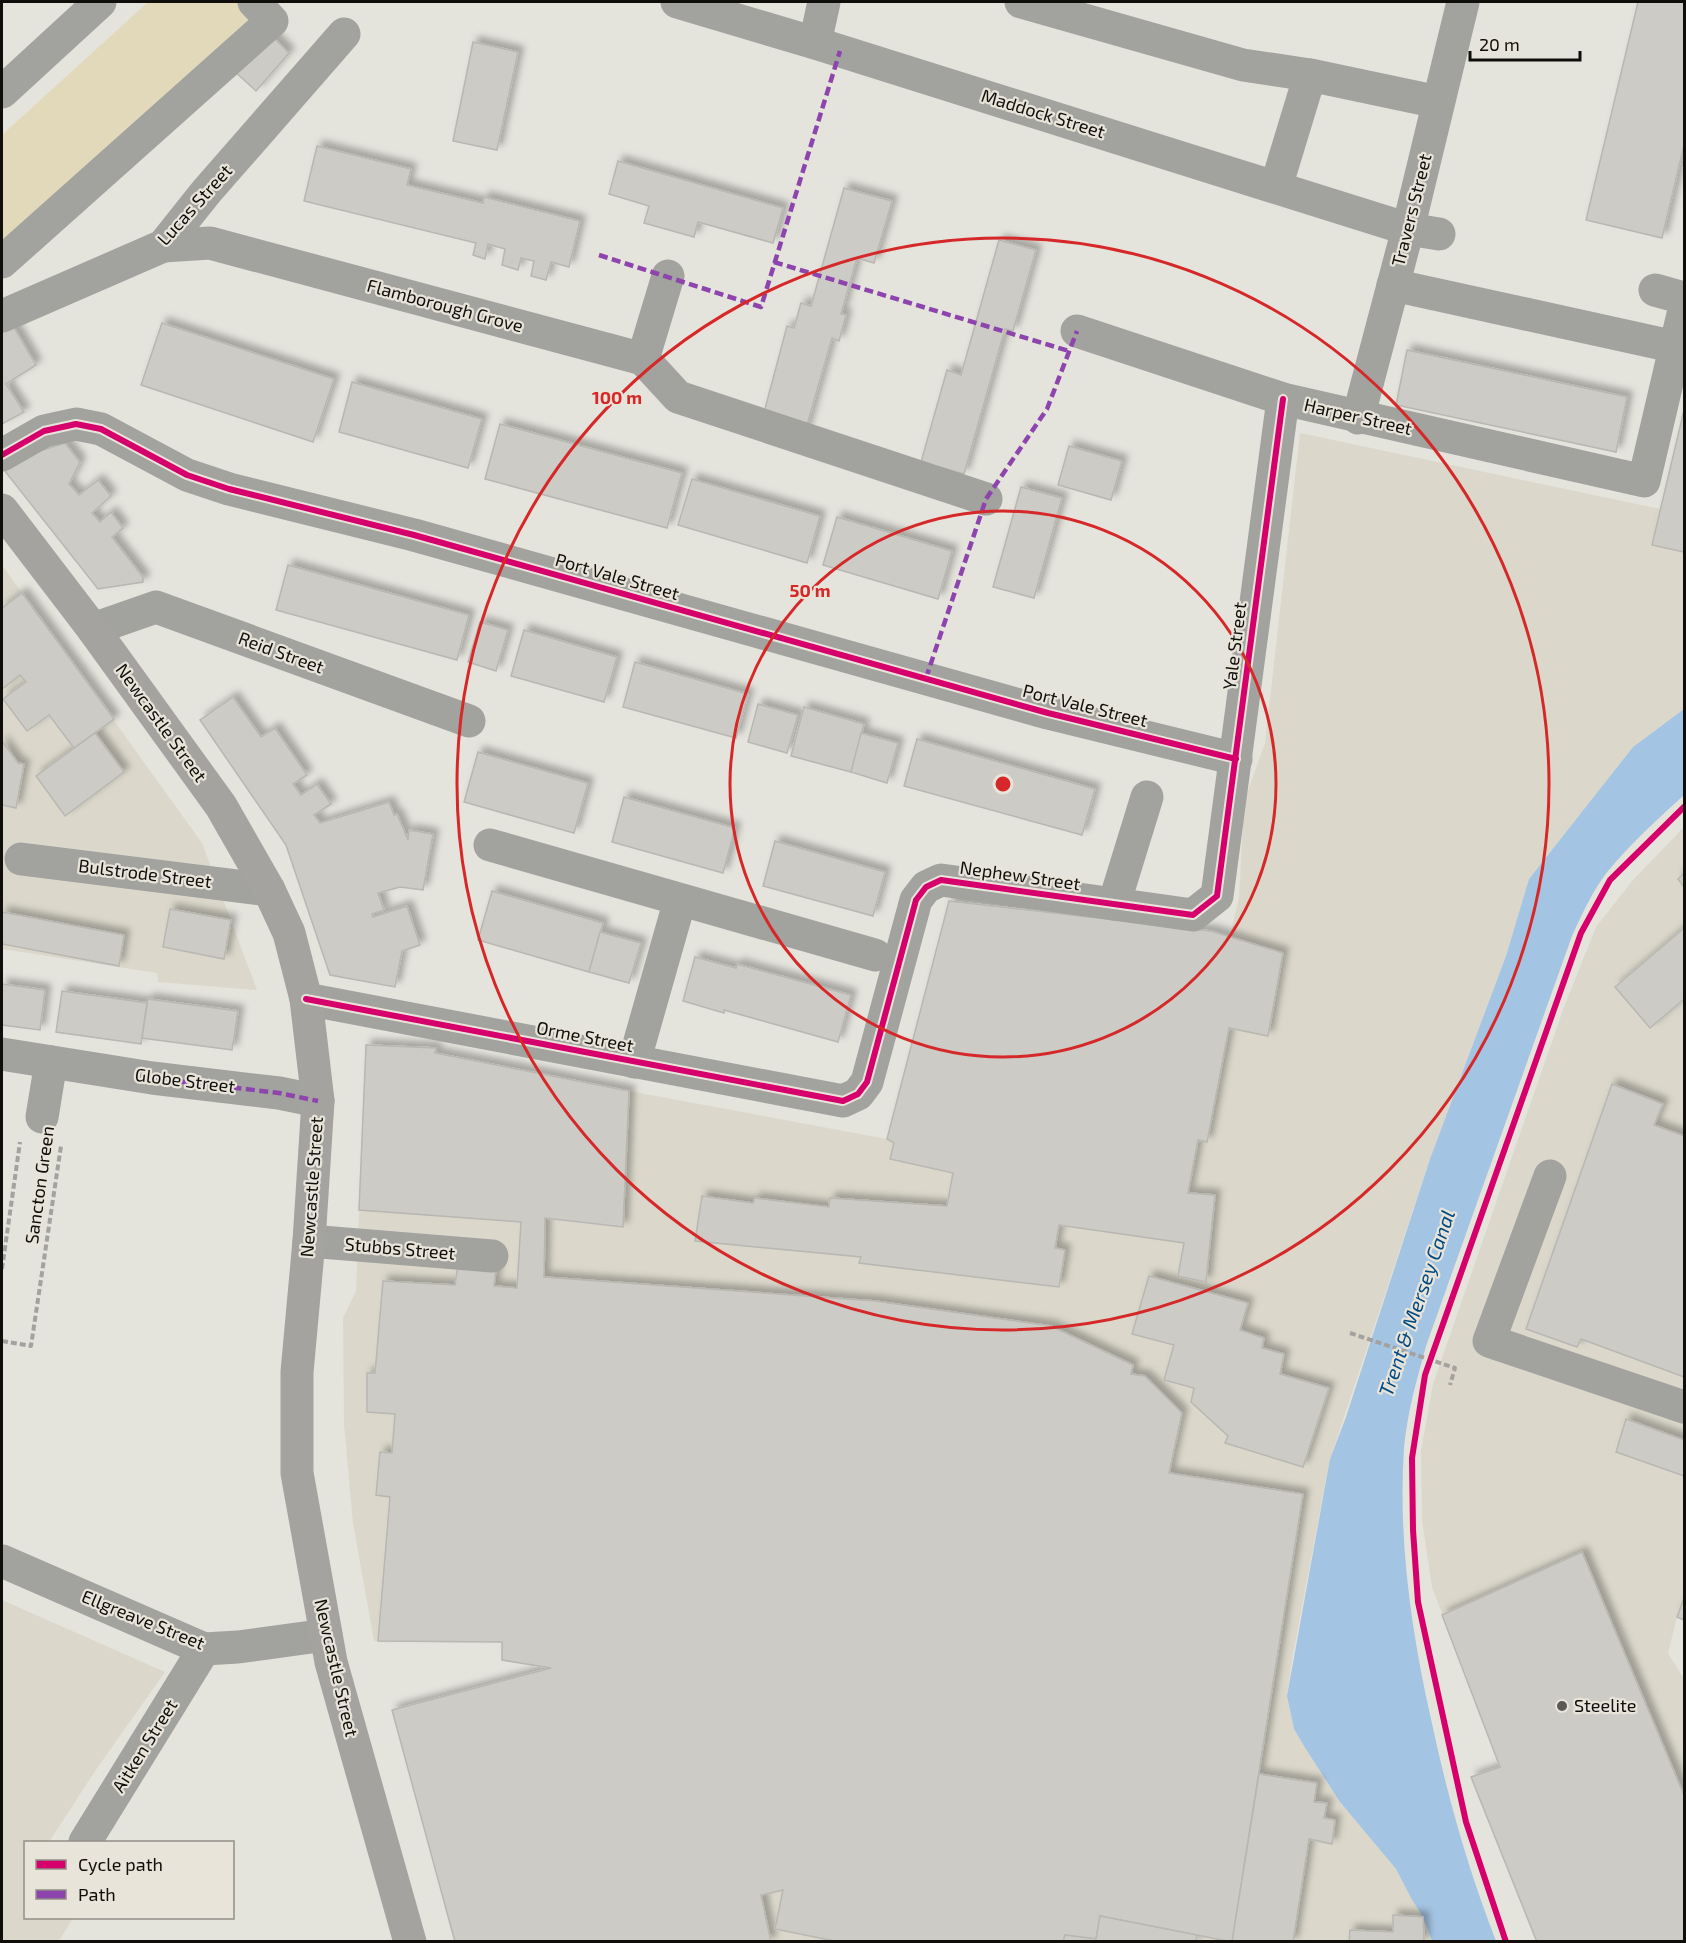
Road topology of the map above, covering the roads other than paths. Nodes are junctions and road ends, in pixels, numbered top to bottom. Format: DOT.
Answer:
graph roads {
  1 [pos="100,2"];
  2 [pos="254,2"];
  3 [pos="677,2"];
  4 [pos="824,2"];
  5 [pos="1021,2"];
  6 [pos="1462,2"];
  7 [pos="345,34"];
  8 [pos="815,43"];
  9 [pos="1310,75"];
  10 [pos="2,92"];
  11 [pos="1438,102"];
  12 [pos="1276,187"];
  13 [pos="1423,231"];
  14 [pos="163,246"];
  15 [pos="2,262"];
  16 [pos="668,276"];
  17 [pos="1393,285"];
  18 [pos="1684,310"];
  19 [pos="2,315"];
  20 [pos="1077,332"];
  21 [pos="1676,347"];
  22 [pos="643,359"];
  23 [pos="1283,399"];
  24 [pos="1358,418"];
  25 [pos="2,455"];
  26 [pos="986,499"];
  27 [pos="2,510"];
  28 [pos="93,629"];
  29 [pos="469,721"];
  30 [pos="1236,759"];
  31 [pos="1147,797"];
  32 [pos="490,845"];
  33 [pos="21,859"];
  34 [pos="269,890"];
  35 [pos="1216,896"];
  36 [pos="680,900"];
  37 [pos="1114,904"];
  38 [pos="875,955"];
  39 [pos="306,999"];
  40 [pos="2,1054"];
  41 [pos="51,1062"];
  42 [pos="634,1062"];
  43 [pos="858,1094"];
  44 [pos="318,1101"];
  45 [pos="42,1117"];
  46 [pos="1550,1176"];
  47 [pos="309,1241"];
  48 [pos="492,1256"];
  49 [pos="1684,1407"];
  50 [pos="2,1561"];
  51 [pos="326,1635"];
  52 [pos="204,1649"];
  53 [pos="85,1841"];
  54 [pos="410,1941"];
  1 -- 10 [label="street"];
  2 -- 15 [label="street"];
  3 -- 8 [label="street, Maddock Street"];
  4 -- 8 [label="street"];
  5 -- 9 [label="street"];
  6 -- 11 [label="street, Travers Street"];
  7 -- 14 [label="street, Lucas Street"];
  8 -- 12 [label="street, Maddock Street"];
  9 -- 11 [label="street"];
  9 -- 12 [label="street"];
  11 -- 13 [label="street, Travers Street"];
  12 -- 13 [label="street, Maddock Street"];
  13 -- 17 [label="street, Travers Street"];
  14 -- 19 [label="street, Lucas Street"];
  14 -- 22 [label="street, Flamborough Grove"];
  16 -- 22 [label="street"];
  17 -- 21 [label="street"];
  17 -- 24 [label="street, Travers Street"];
  18 -- 21 [label="street"];
  20 -- 23 [label="street, Harper Street"];
  21 -- 24 [label="street, Harper Street"];
  22 -- 26 [label="street"];
  23 -- 24 [label="street, Harper Street"];
  23 -- 30 [label="street, Yale Street"];
  25 -- 30 [label="street, Port Vale Street"];
  27 -- 28 [label="main road, Newcastle Street"];
  28 -- 29 [label="street, Reid Street"];
  28 -- 34 [label="main road, Newcastle Street"];
  30 -- 35 [label="street, Yale Street"];
  31 -- 37 [label="street"];
  32 -- 36 [label="street"];
  33 -- 34 [label="street, Bulstrode Street"];
  34 -- 39 [label="main road, Newcastle Street"];
  35 -- 37 [label="street, Nephew Street"];
  36 -- 38 [label="street"];
  36 -- 42 [label="street"];
  37 -- 43 [label="street, Nephew Street"];
  39 -- 42 [label="street, Orme Street"];
  39 -- 44 [label="main road, Newcastle Street"];
  40 -- 41 [label="street, Globe Street"];
  41 -- 44 [label="street, Globe Street"];
  41 -- 45 [label="street"];
  42 -- 43 [label="street, Orme Street"];
  44 -- 47 [label="main road, Newcastle Street"];
  46 -- 49 [label="street"];
  47 -- 48 [label="street, Stubbs Street"];
  47 -- 51 [label="main road, Newcastle Street"];
  50 -- 52 [label="street, Ellgreave Street"];
  51 -- 52 [label="street, Ellgreave Street"];
  51 -- 54 [label="main road, Newcastle Street"];
  52 -- 53 [label="street, Aitken Street"];
}
